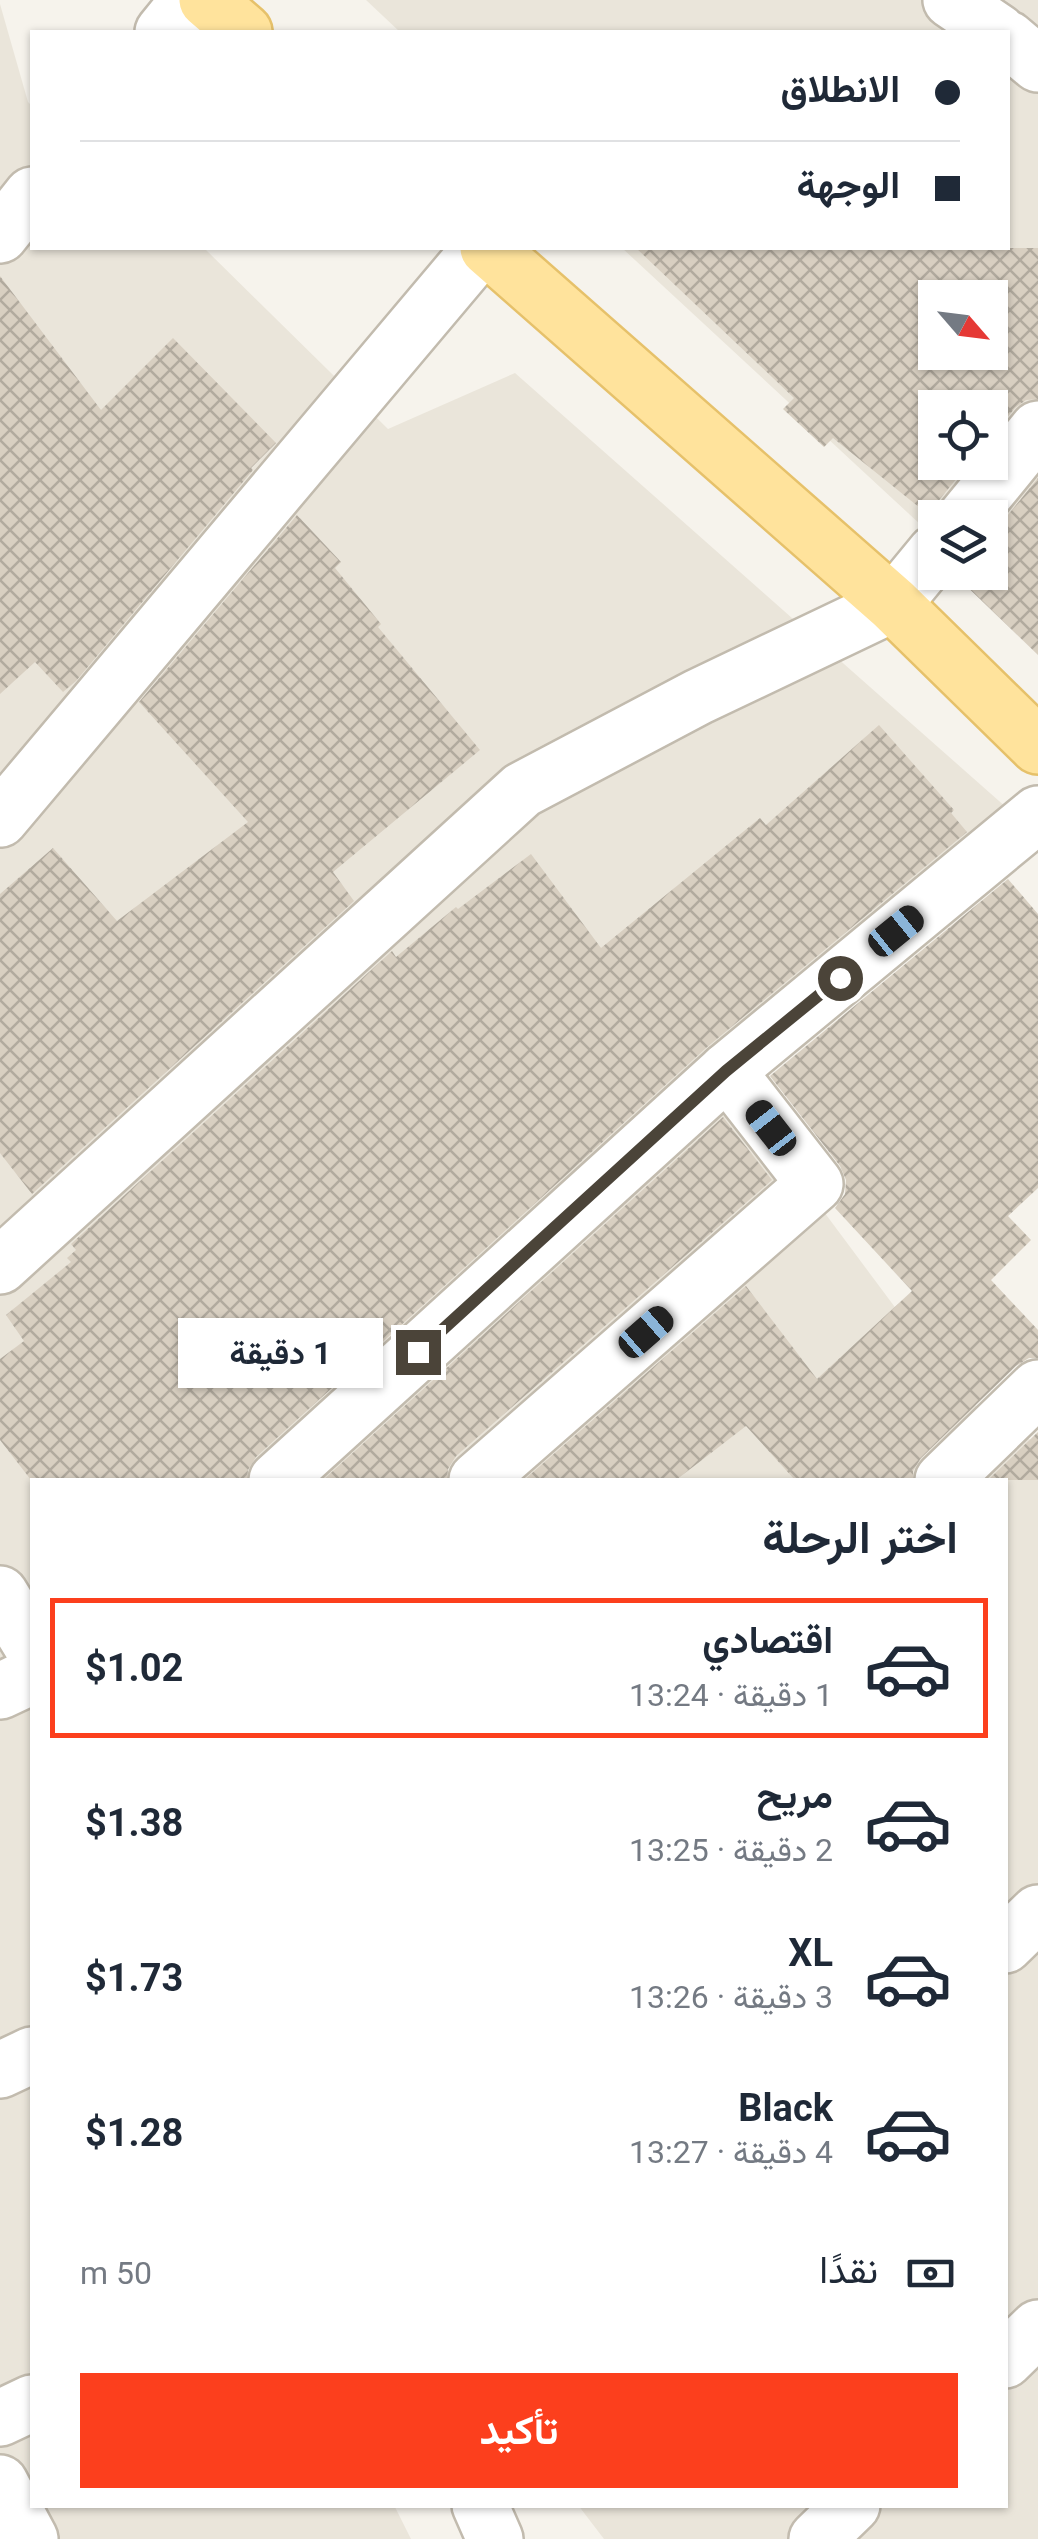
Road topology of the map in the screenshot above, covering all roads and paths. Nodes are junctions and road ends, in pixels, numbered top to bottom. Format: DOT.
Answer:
graph roads {
  1 [pos="188,0"];
  2 [pos="207,0"];
  3 [pos="951,0"];
  4 [pos="164,30"];
  5 [pos="242,30"];
  6 [pos="1001,30"];
  7 [pos="30,198"];
  8 [pos="0,235"];
  9 [pos="482,250"];
  10 [pos="486,250"];
  11 [pos="1038,429"];
  12 [pos="980,500"];
  13 [pos="918,573"];
  14 [pos="892,604"];
  15 [pos="1038,746"];
  16 [pos="1038,814"];
  17 [pos="0,819"];
  18 [pos="726,1071"];
  19 [pos="0,1266"];
  20 [pos="1038,1388"];
  21 [pos="279,1478"];
  22 [pos="479,1478"];
  23 [pos="945,1478"];
  24 [pos="0,1594"];
  25 [pos="30,1643"];
  26 [pos="30,1677"];
  27 [pos="0,1691"];
  28 [pos="1038,1913"];
  29 [pos="1008,1941"];
  30 [pos="30,2056"];
  31 [pos="0,2070"];
  32 [pos="1038,2328"];
  33 [pos="1008,2357"];
  34 [pos="30,2404"];
  35 [pos="0,2418"];
  36 [pos="0,2482"];
  37 [pos="481,2508"];
  38 [pos="849,2508"];
  39 [pos="30,2539"];
  40 [pos="496,2539"];
  41 [pos="817,2539"];
  1 -- 4 [label="street"];
  2 -- 5 [label="main road"];
  3 -- 6 [label="street"];
  7 -- 8 [label="street"];
  9 -- 17 [label="street"];
  10 -- 14 [label="main road"];
  11 -- 12 [label="street"];
  13 -- 14 [label="street"];
  14 -- 15 [label="main road"];
  14 -- 19 [label="street"];
  16 -- 18 [label="street"];
  18 -- 21 [label="street"];
  18 -- 22 [label="street"];
  20 -- 23 [label="street"];
  24 -- 25 [label="street"];
  26 -- 27 [label="street"];
  28 -- 29 [label="street"];
  30 -- 31 [label="street"];
  32 -- 33 [label="street"];
  34 -- 35 [label="street"];
  36 -- 39 [label="street"];
  37 -- 40 [label="street"];
  38 -- 41 [label="street"];
}
